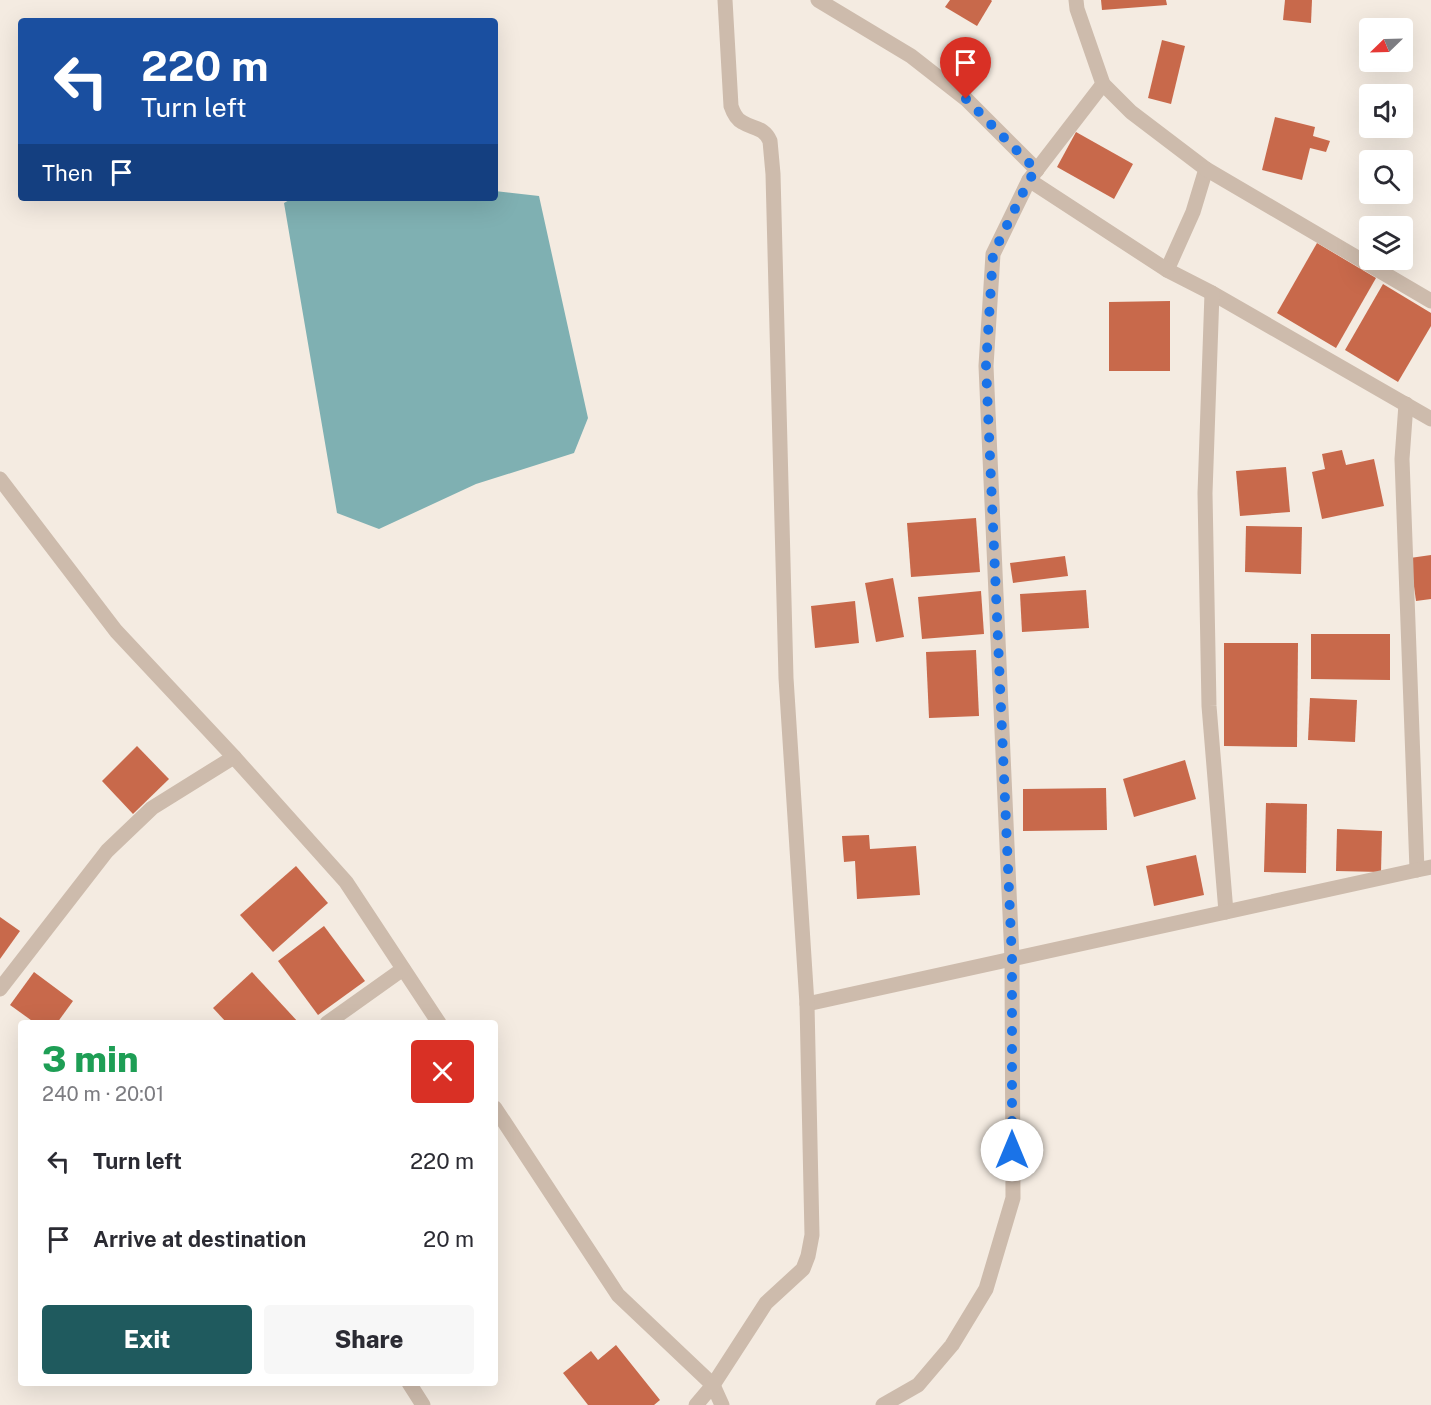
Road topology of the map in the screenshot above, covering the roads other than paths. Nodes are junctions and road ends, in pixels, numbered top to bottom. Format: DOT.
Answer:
graph roads {
  1 [pos="725,0"];
  2 [pos="818,0"];
  3 [pos="1076,0"];
  4 [pos="1103,84"];
  5 [pos="1206,169"];
  6 [pos="1033,175"];
  7 [pos="1167,270"];
  8 [pos="1212,293"];
  9 [pos="1431,302"];
  10 [pos="1406,404"];
  11 [pos="1431,418"];
  12 [pos="0,479"];
  13 [pos="234,757"];
  14 [pos="1424,868"];
  15 [pos="1226,912"];
  16 [pos="1012,959"];
  17 [pos="404,969"];
  18 [pos="0,989"];
  19 [pos="807,1004"];
  20 [pos="331,1020"];
  21 [pos="437,1020"];
  22 [pos="498,1113"];
  23 [pos="712,1385"];
  24 [pos="411,1386"];
  25 [pos="423,1405"];
  26 [pos="696,1405"];
  27 [pos="722,1405"];
  28 [pos="884,1405"];
  1 -- 19 [label="street"];
  2 -- 6 [label="street"];
  3 -- 4 [label="street"];
  4 -- 5 [label="street"];
  4 -- 6 [label="street"];
  5 -- 7 [label="street"];
  5 -- 9 [label="street"];
  6 -- 7 [label="street"];
  6 -- 16 [label="street"];
  7 -- 8 [label="street"];
  8 -- 10 [label="street"];
  8 -- 15 [label="street"];
  10 -- 11 [label="street"];
  10 -- 14 [label="street"];
  12 -- 13 [label="street"];
  13 -- 17 [label="street"];
  13 -- 18 [label="street"];
  14 -- 15 [label="street"];
  15 -- 16 [label="street"];
  16 -- 19 [label="street"];
  16 -- 28 [label="street"];
  17 -- 20 [label="street"];
  17 -- 21 [label="street"];
  19 -- 23 [label="street"];
  22 -- 23 [label="street"];
  23 -- 26 [label="street"];
  23 -- 27 [label="street"];
  24 -- 25 [label="street"];
}
